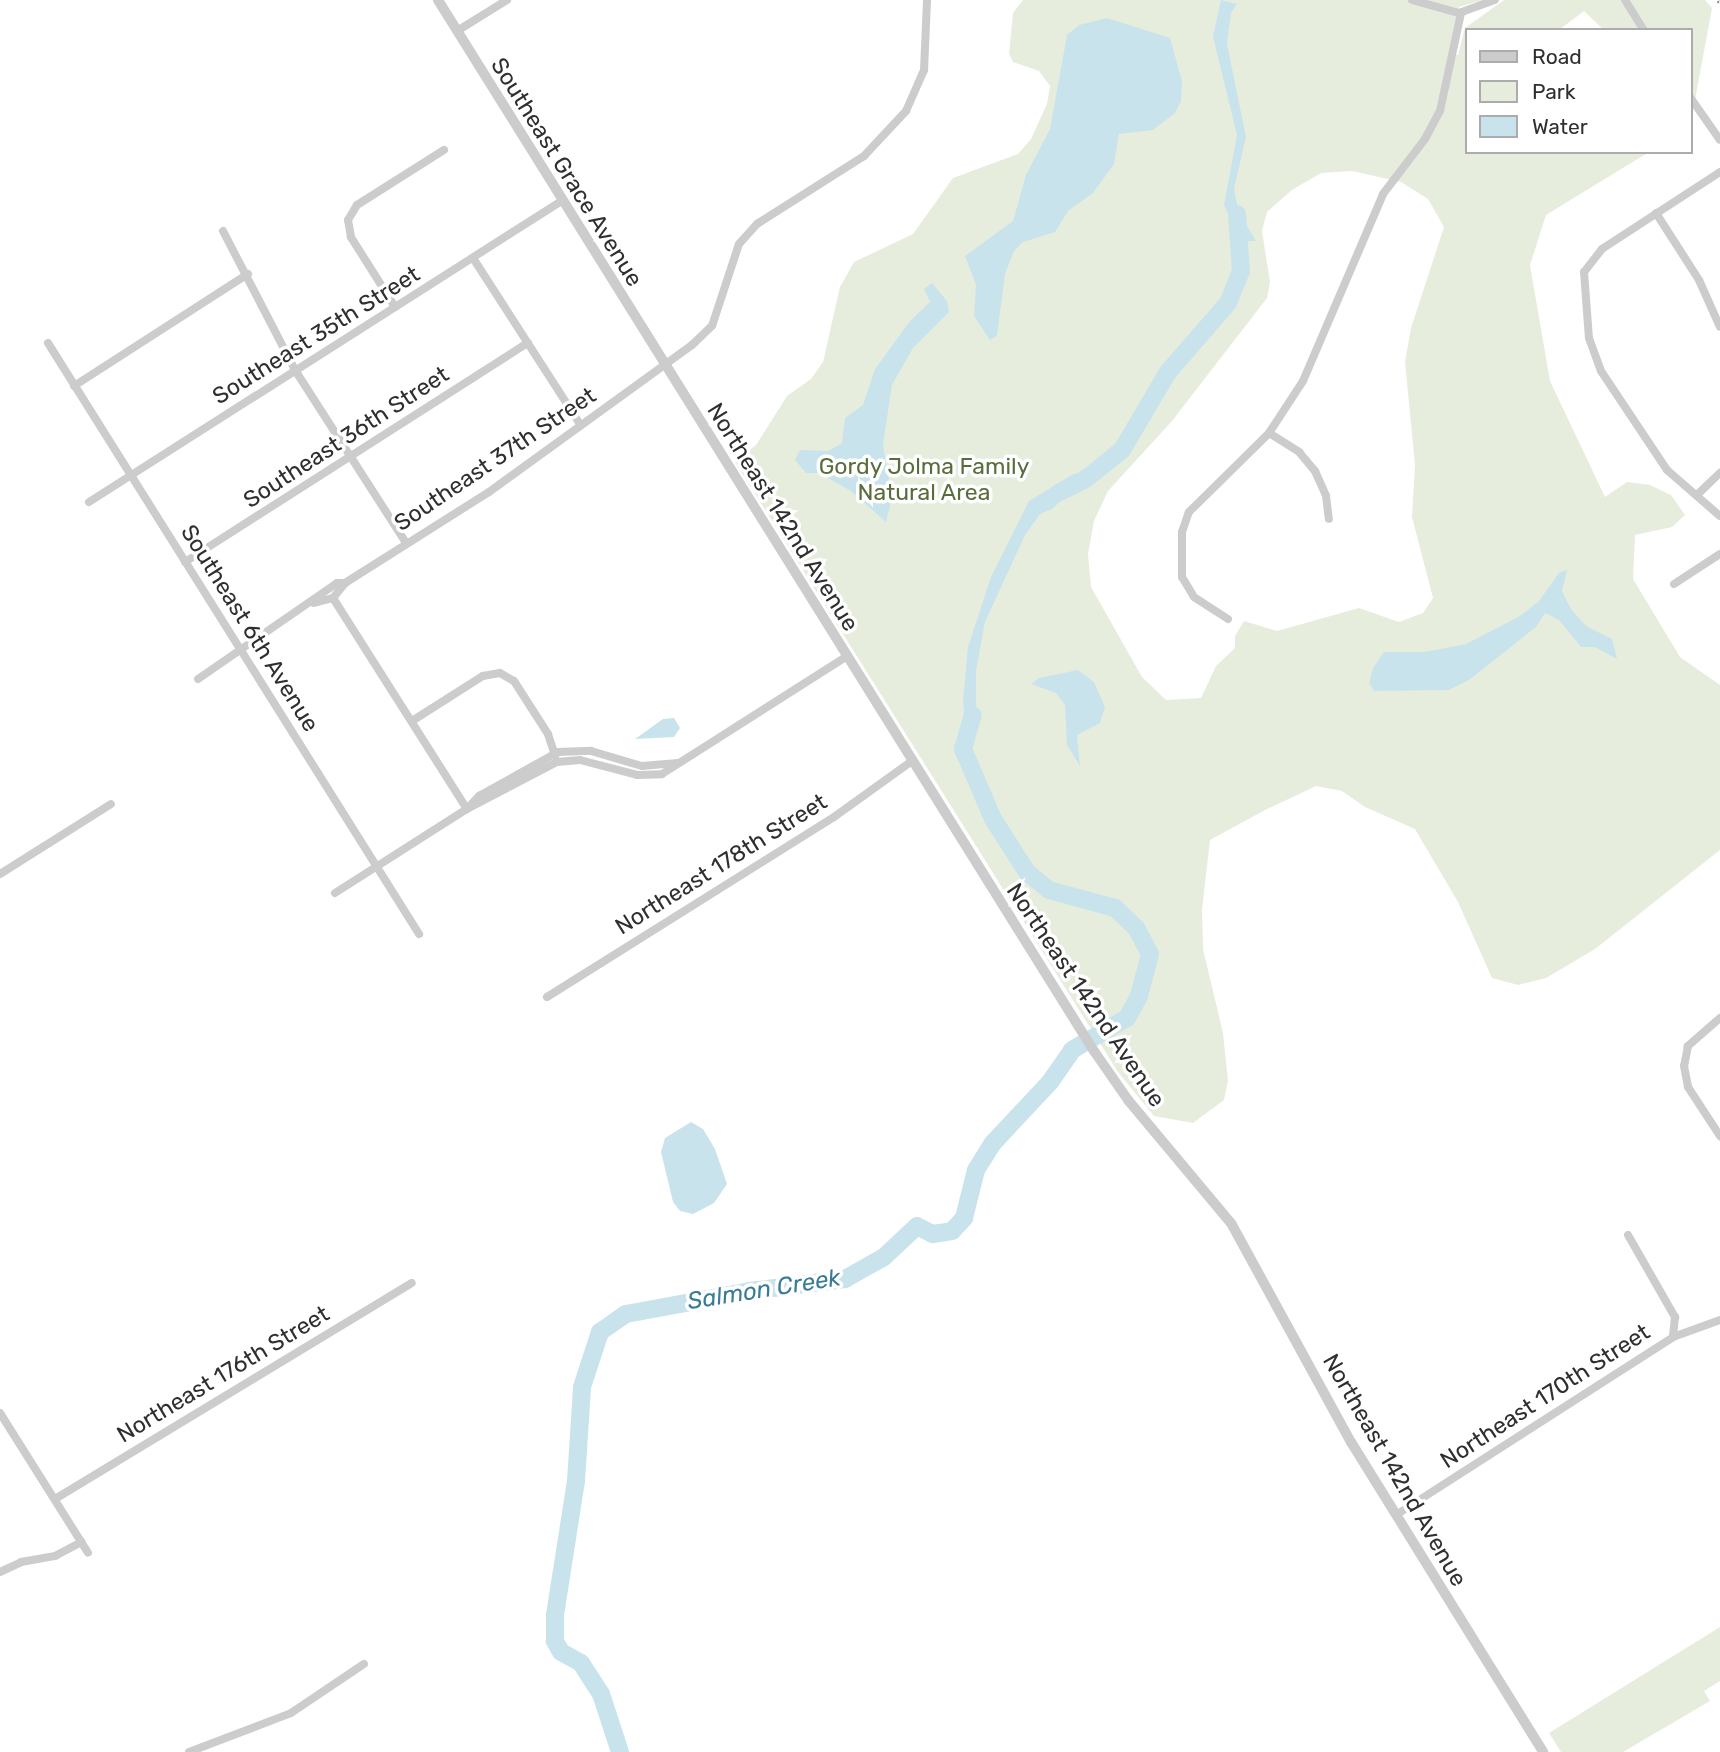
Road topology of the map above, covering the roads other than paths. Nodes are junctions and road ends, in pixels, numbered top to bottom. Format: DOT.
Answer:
graph roads {
  1 [pos="438,0"];
  2 [pos="507,0"];
  3 [pos="927,0"];
  4 [pos="1412,0"];
  5 [pos="1494,0"];
  6 [pos="1625,0"];
  7 [pos="1461,13"];
  8 [pos="1643,28"];
  9 [pos="457,31"];
  10 [pos="1692,100"];
  11 [pos="1720,140"];
  12 [pos="444,150"];
  13 [pos="1720,172"];
  14 [pos="563,200"];
  15 [pos="1657,214"];
  16 [pos="223,231"];
  17 [pos="473,258"];
  18 [pos="248,274"];
  19 [pos="396,307"];
  20 [pos="1720,327"];
  21 [pos="48,343"];
  22 [pos="528,343"];
  23 [pos="665,363"];
  24 [pos="295,370"];
  25 [pos="74,386"];
  26 [pos="580,424"];
  27 [pos="1269,433"];
  28 [pos="351,457"];
  29 [pos="1720,473"];
  30 [pos="131,475"];
  31 [pos="1698,495"];
  32 [pos="89,502"];
  33 [pos="1720,516"];
  34 [pos="1329,519"];
  35 [pos="406,543"];
  36 [pos="1720,554"];
  37 [pos="186,562"];
  38 [pos="345,583"];
  39 [pos="1674,584"];
  40 [pos="333,597"];
  41 [pos="314,603"];
  42 [pos="1228,619"];
  43 [pos="241,650"];
  44 [pos="847,656"];
  45 [pos="198,679"];
  46 [pos="412,721"];
  47 [pos="555,758"];
  48 [pos="912,761"];
  49 [pos="111,804"];
  50 [pos="467,809"];
  51 [pos="377,866"];
  52 [pos="0,874"];
  53 [pos="335,892"];
  54 [pos="419,934"];
  55 [pos="547,997"];
  56 [pos="1720,1018"];
  57 [pos="1720,1136"];
  58 [pos="1628,1235"];
  59 [pos="412,1283"];
  60 [pos="1720,1320"];
  61 [pos="1673,1337"];
  62 [pos="0,1413"];
  63 [pos="55,1499"];
  64 [pos="1396,1515"];
  65 [pos="81,1542"];
  66 [pos="88,1553"];
  67 [pos="0,1572"];
  68 [pos="364,1664"];
  69 [pos="189,1752"];
  70 [pos="1543,1752"];
  1 -- 9 [label="street, Southeast Grace Avenue"];
  2 -- 9 [label="street"];
  3 -- 23 [label="street, Southeast 37th Street"];
  4 -- 7 [label="street"];
  5 -- 7 [label="street"];
  6 -- 8 [label="street"];
  7 -- 27 [label="street"];
  9 -- 14 [label="street, Southeast Grace Avenue"];
  10 -- 11 [label="street"];
  12 -- 19 [label="street"];
  13 -- 15 [label="street"];
  14 -- 17 [label="street, Southeast 35th Street"];
  14 -- 23 [label="street, Southeast Grace Avenue"];
  15 -- 20 [label="street"];
  15 -- 31 [label="street"];
  16 -- 18 [label="street"];
  17 -- 19 [label="street, Southeast 35th Street"];
  17 -- 22 [label="street"];
  18 -- 24 [label="street"];
  18 -- 25 [label="street"];
  19 -- 24 [label="street, Southeast 35th Street"];
  21 -- 25 [label="street, Southeast 6th Avenue"];
  22 -- 26 [label="street"];
  22 -- 28 [label="street, Southeast 36th Street"];
  23 -- 26 [label="street, Southeast 37th Street"];
  23 -- 44 [label="street, Northeast 142nd Avenue"];
  24 -- 28 [label="street"];
  24 -- 30 [label="street, Southeast 35th Street"];
  25 -- 30 [label="street, Southeast 6th Avenue"];
  26 -- 35 [label="street, Southeast 37th Street"];
  27 -- 34 [label="street"];
  27 -- 42 [label="street"];
  28 -- 35 [label="street"];
  28 -- 37 [label="street, Southeast 36th Street"];
  29 -- 31 [label="street"];
  30 -- 32 [label="street, Southeast 35th Street"];
  30 -- 37 [label="street, Southeast 6th Avenue"];
  31 -- 33 [label="street"];
  35 -- 38 [label="street, Southeast 37th Street"];
  36 -- 39 [label="street"];
  37 -- 43 [label="street, Southeast 6th Avenue"];
  38 -- 40 [label="street, Southeast 37th Street"];
  38 -- 41 [label="street, Southeast 37th Street"];
  40 -- 41 [label="street, Southeast 37th Street"];
  40 -- 46 [label="street"];
  41 -- 43 [label="street, Southeast 37th Street"];
  43 -- 45 [label="street, Southeast 37th Street"];
  43 -- 51 [label="street, Southeast 6th Avenue"];
  44 -- 47 [label="street"];
  44 -- 48 [label="street, Northeast 142nd Avenue"];
  46 -- 47 [label="street"];
  46 -- 50 [label="street"];
  47 -- 50 [label="street"];
  48 -- 55 [label="street, Northeast 178th Street"];
  48 -- 64 [label="street, Northeast 142nd Avenue"];
  49 -- 52 [label="street"];
  50 -- 51 [label="street"];
  51 -- 53 [label="street"];
  51 -- 54 [label="street, Southeast 6th Avenue"];
  56 -- 57 [label="street"];
  58 -- 61 [label="street"];
  59 -- 63 [label="street, Northeast 176th Street"];
  60 -- 61 [label="street, Northeast 170th Street"];
  61 -- 64 [label="street, Northeast 170th Street"];
  62 -- 63 [label="street"];
  63 -- 65 [label="street"];
  64 -- 70 [label="street, Northeast 142nd Avenue"];
  65 -- 66 [label="street"];
  65 -- 67 [label="street"];
  68 -- 69 [label="street"];
}
